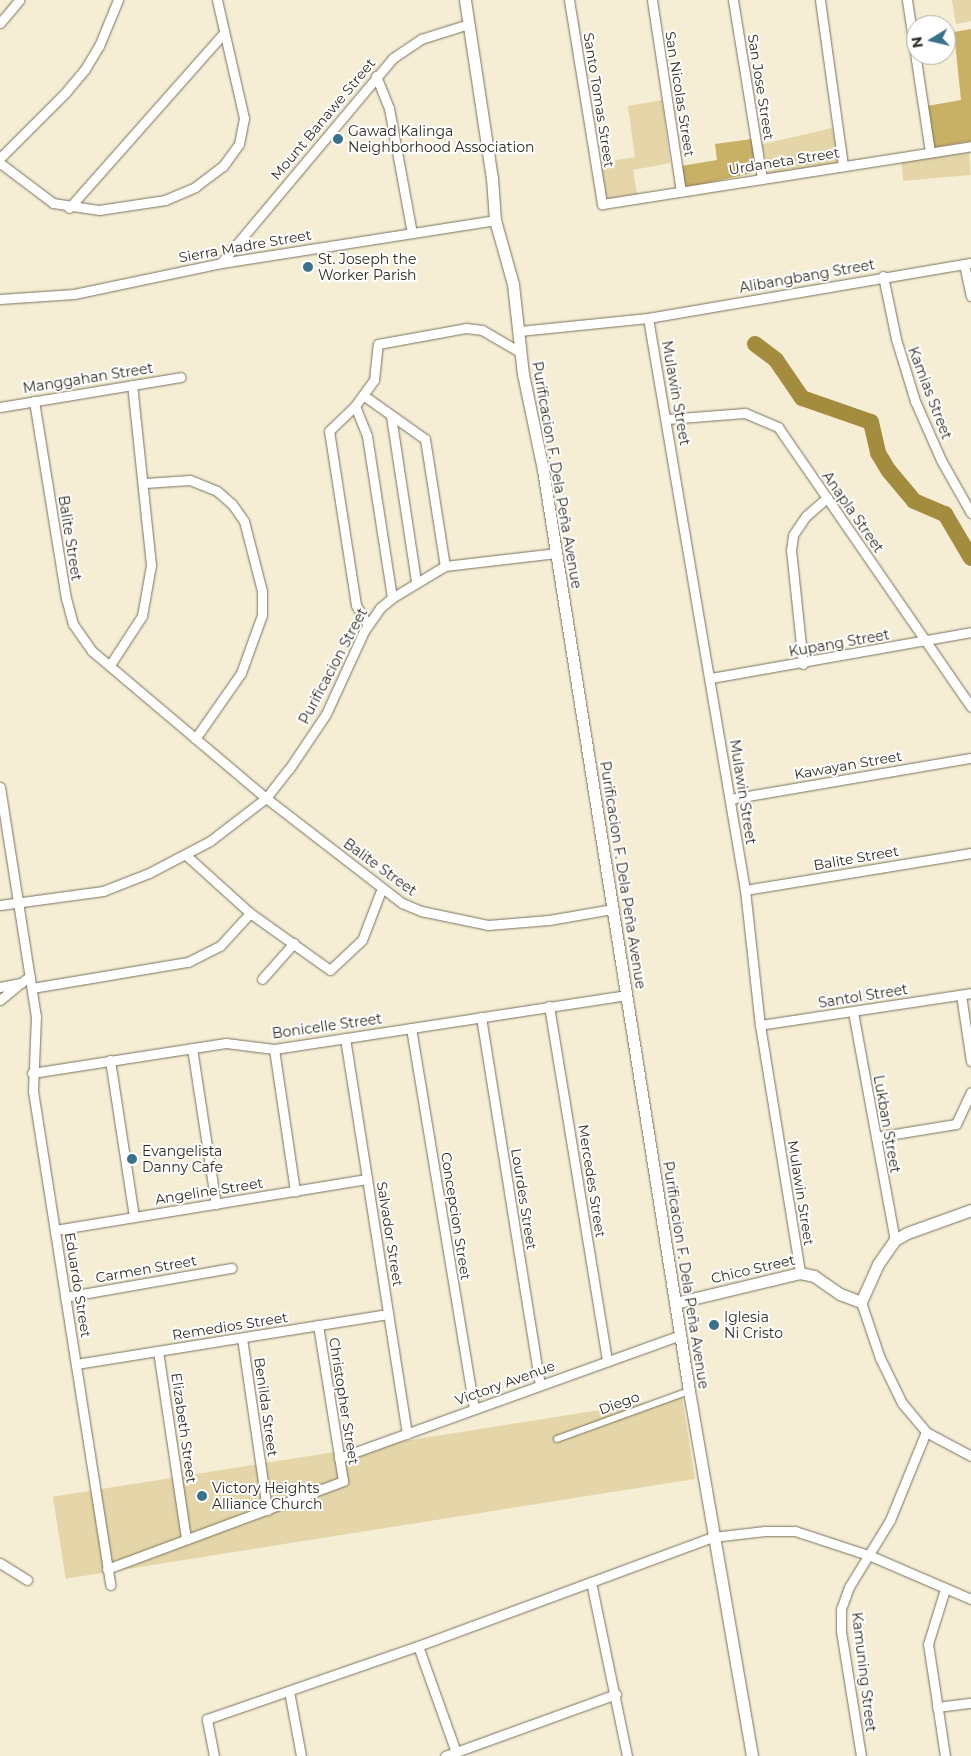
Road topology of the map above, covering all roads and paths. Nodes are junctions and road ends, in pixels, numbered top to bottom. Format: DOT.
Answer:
graph roads {
  1 [pos="19,0"];
  2 [pos="118,0"];
  3 [pos="217,0"];
  4 [pos="465,0"];
  5 [pos="569,0"];
  6 [pos="652,0"];
  7 [pos="733,0"];
  8 [pos="820,0"];
  9 [pos="907,0"];
  10 [pos="0,23"];
  11 [pos="468,24"];
  12 [pos="224,33"];
  13 [pos="376,76"];
  14 [pos="971,146"];
  15 [pos="930,152"];
  16 [pos="0,158"];
  17 [pos="0,163"];
  18 [pos="844,166"];
  19 [pos="762,179"];
  20 [pos="681,191"];
  21 [pos="602,204"];
  22 [pos="69,208"];
  23 [pos="495,220"];
  24 [pos="412,233"];
  25 [pos="221,263"];
  26 [pos="967,263"];
  27 [pos="883,276"];
  28 [pos="971,296"];
  29 [pos="0,299"];
  30 [pos="648,318"];
  31 [pos="518,331"];
  32 [pos="520,352"];
  33 [pos="181,377"];
  34 [pos="132,385"];
  35 [pos="363,396"];
  36 [pos="34,401"];
  37 [pos="355,406"];
  38 [pos="0,407"];
  39 [pos="391,416"];
  40 [pos="667,419"];
  41 [pos="145,483"];
  42 [pos="827,498"];
  43 [pos="971,513"];
  44 [pos="556,553"];
  45 [pos="445,566"];
  46 [pos="416,582"];
  47 [pos="392,598"];
  48 [pos="368,625"];
  49 [pos="971,632"];
  50 [pos="926,641"];
  51 [pos="803,664"];
  52 [pos="110,665"];
  53 [pos="711,678"];
  54 [pos="971,708"];
  55 [pos="196,739"];
  56 [pos="971,758"];
  57 [pos="0,787"];
  58 [pos="266,798"];
  59 [pos="730,799"];
  60 [pos="971,853"];
  61 [pos="187,856"];
  62 [pos="382,888"];
  63 [pos="746,890"];
  64 [pos="18,903"];
  65 [pos="0,905"];
  66 [pos="613,909"];
  67 [pos="250,913"];
  68 [pos="294,943"];
  69 [pos="30,976"];
  70 [pos="262,980"];
  71 [pos="21,983"];
  72 [pos="0,987"];
  73 [pos="32,988"];
  74 [pos="971,993"];
  75 [pos="626,995"];
  76 [pos="961,995"];
  77 [pos="0,1000"];
  78 [pos="549,1006"];
  79 [pos="853,1012"];
  80 [pos="481,1017"];
  81 [pos="760,1025"];
  82 [pos="411,1028"];
  83 [pos="345,1038"];
  84 [pos="192,1048"];
  85 [pos="274,1049"];
  86 [pos="110,1060"];
  87 [pos="971,1061"];
  88 [pos="32,1073"];
  89 [pos="971,1092"];
  90 [pos="876,1137"];
  91 [pos="367,1179"];
  92 [pos="295,1191"];
  93 [pos="216,1204"];
  94 [pos="971,1210"];
  95 [pos="134,1217"];
  96 [pos="55,1230"];
  97 [pos="895,1240"];
  98 [pos="232,1268"];
  99 [pos="800,1273"];
  100 [pos="66,1297"];
  101 [pos="861,1302"];
  102 [pos="675,1303"];
  103 [pos="388,1314"];
  104 [pos="318,1325"];
  105 [pos="680,1335"];
  106 [pos="242,1338"];
  107 [pos="158,1351"];
  108 [pos="607,1361"];
  109 [pos="76,1364"];
  110 [pos="540,1385"];
  111 [pos="689,1391"];
  112 [pos="474,1409"];
  113 [pos="926,1432"];
  114 [pos="407,1434"];
  115 [pos="557,1439"];
  116 [pos="971,1456"];
  117 [pos="339,1458"];
  118 [pos="267,1510"];
  119 [pos="713,1537"];
  120 [pos="186,1539"];
  121 [pos="871,1556"];
  122 [pos="0,1563"];
  123 [pos="108,1569"];
  124 [pos="27,1580"];
  125 [pos="591,1582"];
  126 [pos="110,1585"];
  127 [pos="945,1589"];
  128 [pos="971,1599"];
  129 [pos="418,1646"];
  130 [pos="289,1692"];
  131 [pos="616,1694"];
  132 [pos="971,1703"];
  133 [pos="937,1707"];
  134 [pos="456,1752"];
  135 [pos="467,1752"];
  136 [pos="214,1756"];
  137 [pos="301,1756"];
  138 [pos="445,1756"];
  139 [pos="627,1756"];
  140 [pos="752,1756"];
  141 [pos="861,1756"];
  142 [pos="945,1756"];
  1 -- 10 [label="street"];
  2 -- 16 [label="street"];
  3 -- 12 [label="street"];
  4 -- 11 [label="street, Purificacion F. Dela Peña Avenue"];
  5 -- 21 [label="street, Santo Tomas Street"];
  6 -- 20 [label="street, San Nicolas Street"];
  7 -- 19 [label="street, San Jose Street"];
  8 -- 18 [label="street"];
  9 -- 15 [label="street"];
  11 -- 13 [label="street, Mount Banawe Street"];
  11 -- 23 [label="street, Purificacion F. Dela Peña Avenue"];
  12 -- 22 [label="street"];
  12 -- 22 [label="street"];
  13 -- 24 [label="street"];
  13 -- 25 [label="street, Mount Banawe Street"];
  14 -- 15 [label="street, Urdaneta Street"];
  15 -- 18 [label="street, Urdaneta Street"];
  17 -- 22 [label="street"];
  18 -- 19 [label="street, Urdaneta Street"];
  19 -- 20 [label="street, Urdaneta Street"];
  20 -- 21 [label="street, Urdaneta Street"];
  23 -- 24 [label="street, Sierra Madre Street"];
  23 -- 31 [label="street, Purificacion F. Dela Peña Avenue"];
  24 -- 25 [label="street, Sierra Madre Street"];
  25 -- 29 [label="street, Sierra Madre Street"];
  26 -- 27 [label="street, Alibangbang Street"];
  26 -- 28 [label="street"];
  27 -- 30 [label="street, Alibangbang Street"];
  27 -- 43 [label="street, Kamias Street"];
  30 -- 31 [label="street, Alibangbang Street"];
  30 -- 40 [label="street, Mulawin Street"];
  31 -- 32 [label="street, Purificacion F. Dela Peña Avenue"];
  32 -- 35 [label="street"];
  32 -- 44 [label="street, Purificacion F. Dela Peña Avenue"];
  33 -- 34 [label="street, Manggahan Street"];
  34 -- 36 [label="street, Manggahan Street"];
  34 -- 41 [label="street"];
  35 -- 37 [label="street"];
  35 -- 39 [label="street"];
  36 -- 38 [label="street, Manggahan Street"];
  36 -- 52 [label="street, Balite Street"];
  37 -- 47 [label="street"];
  37 -- 48 [label="street"];
  39 -- 45 [label="street"];
  39 -- 46 [label="street"];
  40 -- 42 [label="street, Anapla Street"];
  40 -- 53 [label="street, Mulawin Street"];
  41 -- 52 [label="street"];
  41 -- 55 [label="street"];
  42 -- 50 [label="street, Anapla Street"];
  42 -- 51 [label="street"];
  44 -- 45 [label="street, Purificacion Street"];
  44 -- 66 [label="street, Purificacion F. Dela Peña Avenue"];
  45 -- 46 [label="street, Purificacion Street"];
  46 -- 47 [label="street, Purificacion Street"];
  47 -- 48 [label="street, Purificacion Street"];
  48 -- 58 [label="street, Purificacion Street"];
  49 -- 50 [label="street, Kupang Street"];
  50 -- 51 [label="street, Kupang Street"];
  50 -- 54 [label="street, Anapla Street"];
  51 -- 53 [label="street, Kupang Street"];
  52 -- 55 [label="street, Balite Street"];
  53 -- 59 [label="street, Mulawin Street"];
  55 -- 58 [label="street, Balite Street"];
  56 -- 59 [label="street, Kawayan Street"];
  57 -- 64 [label="street, Eduardo Street"];
  58 -- 61 [label="street, Purificacion Street"];
  58 -- 62 [label="street, Balite Street"];
  59 -- 63 [label="street, Mulawin Street"];
  60 -- 63 [label="street, Balite Street"];
  61 -- 64 [label="street, Purificacion Street"];
  61 -- 67 [label="street"];
  62 -- 66 [label="street, Balite Street"];
  62 -- 68 [label="street"];
  63 -- 81 [label="street, Mulawin Street"];
  64 -- 65 [label="street, Purificacion Street"];
  64 -- 69 [label="street, Eduardo Street"];
  66 -- 75 [label="street, Purificacion F. Dela Peña Avenue"];
  67 -- 68 [label="street"];
  67 -- 73 [label="street"];
  68 -- 70 [label="street"];
  69 -- 71 [label="street"];
  69 -- 73 [label="street, Eduardo Street"];
  71 -- 72 [label="street"];
  71 -- 77 [label="street"];
  73 -- 88 [label="street, Eduardo Street"];
  74 -- 76 [label="street, Santol Street"];
  75 -- 78 [label="street, Bonicelle Street"];
  75 -- 102 [label="street, Purificacion F. Dela Peña Avenue"];
  76 -- 79 [label="street, Santol Street"];
  76 -- 87 [label="street"];
  78 -- 80 [label="street, Bonicelle Street"];
  78 -- 108 [label="street, Mercedes Street"];
  79 -- 81 [label="street, Santol Street"];
  79 -- 90 [label="street, Lukban Street"];
  80 -- 82 [label="street, Bonicelle Street"];
  80 -- 110 [label="street, Lourdes Street"];
  81 -- 99 [label="street, Mulawin Street"];
  82 -- 83 [label="street, Bonicelle Street"];
  82 -- 112 [label="street, Concepcion Street"];
  83 -- 85 [label="street, Bonicelle Street"];
  83 -- 91 [label="street, Salvador Street"];
  84 -- 85 [label="street, Bonicelle Street"];
  84 -- 86 [label="street, Bonicelle Street"];
  84 -- 93 [label="street"];
  85 -- 92 [label="street"];
  86 -- 88 [label="street, Bonicelle Street"];
  86 -- 95 [label="street"];
  88 -- 96 [label="street, Eduardo Street"];
  89 -- 90 [label="street"];
  90 -- 97 [label="street, Lukban Street"];
  91 -- 92 [label="street, Angeline Street"];
  91 -- 103 [label="street, Salvador Street"];
  92 -- 93 [label="street, Angeline Street"];
  93 -- 95 [label="street, Angeline Street"];
  94 -- 97 [label="street"];
  95 -- 96 [label="street, Angeline Street"];
  96 -- 100 [label="street, Eduardo Street"];
  97 -- 101 [label="street"];
  98 -- 100 [label="street, Carmen Street"];
  99 -- 101 [label="street, Chico Street"];
  99 -- 102 [label="street, Chico Street"];
  100 -- 109 [label="street, Eduardo Street"];
  101 -- 113 [label="street"];
  102 -- 105 [label="street, Purificacion F. Dela Peña Avenue"];
  103 -- 104 [label="street, Remedios Street"];
  103 -- 114 [label="street, Salvador Street"];
  104 -- 106 [label="street, Remedios Street"];
  104 -- 117 [label="street, Christopher Street"];
  105 -- 108 [label="street, Victory Avenue"];
  105 -- 111 [label="street, Purificacion F. Dela Peña Avenue"];
  106 -- 107 [label="street, Remedios Street"];
  106 -- 118 [label="street, Benilda Street"];
  107 -- 109 [label="street, Remedios Street"];
  107 -- 120 [label="street, Elizabeth Street"];
  108 -- 110 [label="street, Victory Avenue"];
  109 -- 123 [label="street, Eduardo Street"];
  110 -- 112 [label="street, Victory Avenue"];
  111 -- 115 [label="street, Diego"];
  111 -- 119 [label="street, Purificacion F. Dela Peña Avenue"];
  112 -- 114 [label="street, Victory Avenue"];
  113 -- 116 [label="street"];
  113 -- 121 [label="street, Kamuning Street"];
  114 -- 117 [label="street, Victory Avenue"];
  117 -- 118 [label="street, Christopher Street"];
  118 -- 120 [label="street"];
  119 -- 121 [label="street"];
  119 -- 125 [label="street"];
  119 -- 140 [label="street, Purificacion F. Dela Peña Avenue"];
  120 -- 123 [label="street"];
  121 -- 127 [label="street"];
  121 -- 141 [label="street, Kamuning Street"];
  122 -- 124 [label="street"];
  123 -- 126 [label="street, Eduardo Street"];
  125 -- 129 [label="street"];
  125 -- 131 [label="street"];
  127 -- 128 [label="street"];
  127 -- 133 [label="street"];
  129 -- 130 [label="street"];
  129 -- 134 [label="street"];
  130 -- 136 [label="street"];
  130 -- 137 [label="street"];
  131 -- 135 [label="street"];
  131 -- 139 [label="street"];
  132 -- 133 [label="street"];
  133 -- 142 [label="street"];
  134 -- 135 [label="street"];
  134 -- 138 [label="street"];
}
